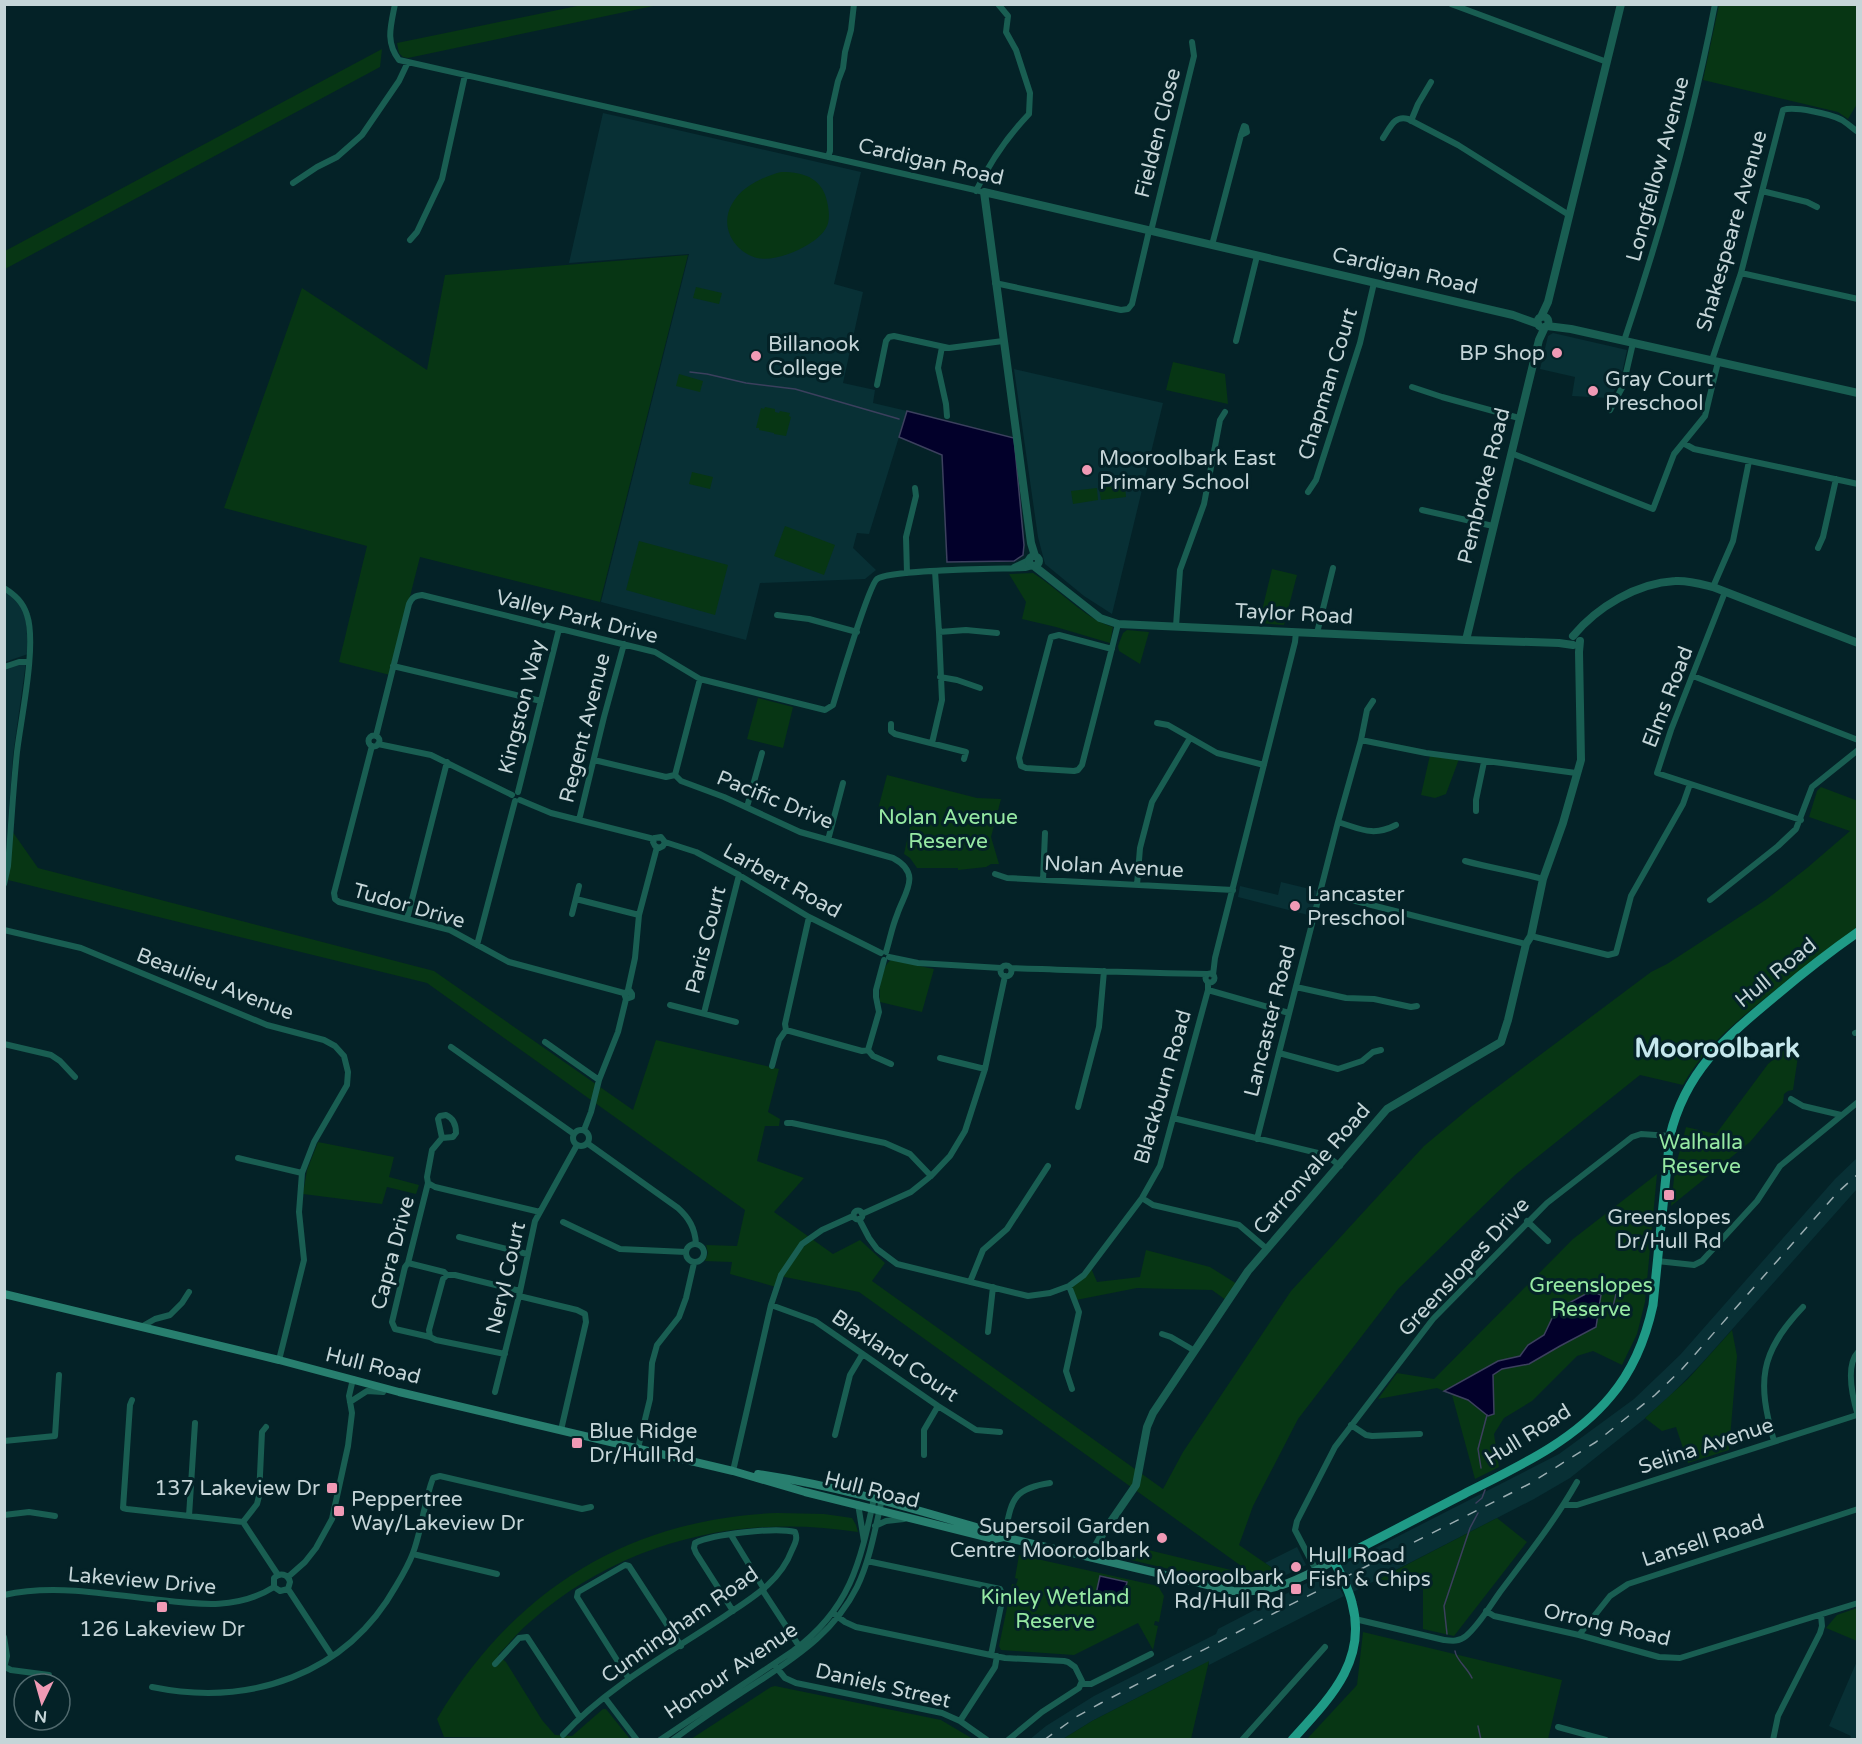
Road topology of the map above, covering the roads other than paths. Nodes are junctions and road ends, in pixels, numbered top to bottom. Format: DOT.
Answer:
graph roads {
  1 [pos="396,4"];
  2 [pos="854,4"];
  3 [pos="998,4"];
  4 [pos="1451,4"];
  5 [pos="1621,4"];
  6 [pos="1715,4"];
  7 [pos="1192,42"];
  8 [pos="408,62"];
  9 [pos="1607,62"];
  10 [pos="465,75"];
  11 [pos="1431,82"];
  12 [pos="1411,121"];
  13 [pos="1857,132"];
  14 [pos="1240,135"];
  15 [pos="1383,138"];
  16 [pos="828,157"];
  17 [pos="293,183"];
  18 [pos="980,191"];
  19 [pos="1762,191"];
  20 [pos="1817,207"];
  21 [pos="1569,215"];
  22 [pos="1150,231"];
  23 [pos="410,240"];
  24 [pos="1212,245"];
  25 [pos="1257,256"];
  26 [pos="1741,273"];
  27 [pos="995,283"];
  28 [pos="1374,283"];
  29 [pos="1857,299"];
  30 [pos="1543,322"];
  31 [pos="1003,341"];
  32 [pos="1236,341"];
  33 [pos="1629,342"];
  34 [pos="942,347"];
  35 [pos="1715,361"];
  36 [pos="877,385"];
  37 [pos="1412,387"];
  38 [pos="1857,393"];
  39 [pos="1610,411"];
  40 [pos="1225,412"];
  41 [pos="947,416"];
  42 [pos="1519,418"];
  43 [pos="1683,443"];
  44 [pos="1511,453"];
  45 [pos="1749,461"];
  46 [pos="1836,479"];
  47 [pos="1857,484"];
  48 [pos="915,488"];
  49 [pos="1308,492"];
  50 [pos="1422,510"];
  51 [pos="1493,526"];
  52 [pos="1818,548"];
  53 [pos="1033,561"];
  54 [pos="1334,568"];
  55 [pos="935,571"];
  56 [pos="907,573"];
  57 [pos="1713,587"];
  58 [pos="4,588"];
  59 [pos="1725,592"];
  60 [pos="777,615"];
  61 [pos="1118,624"];
  62 [pos="1176,626"];
  63 [pos="558,629"];
  64 [pos="857,632"];
  65 [pos="939,632"];
  66 [pos="1296,632"];
  67 [pos="997,633"];
  68 [pos="1317,633"];
  69 [pos="1466,640"];
  70 [pos="1576,642"];
  71 [pos="1857,643"];
  72 [pos="624,644"];
  73 [pos="1112,649"];
  74 [pos="29,662"];
  75 [pos="393,666"];
  76 [pos="4,667"];
  77 [pos="1693,676"];
  78 [pos="940,677"];
  79 [pos="700,679"];
  80 [pos="980,688"];
  81 [pos="541,701"];
  82 [pos="1373,701"];
  83 [pos="1157,723"];
  84 [pos="891,724"];
  85 [pos="1190,738"];
  86 [pos="1362,740"];
  87 [pos="1857,740"];
  88 [pos="932,743"];
  89 [pos="375,745"];
  90 [pos="1857,750"];
  91 [pos="762,753"];
  92 [pos="964,759"];
  93 [pos="594,760"];
  94 [pos="447,762"];
  95 [pos="1484,762"];
  96 [pos="1264,765"];
  97 [pos="1576,773"];
  98 [pos="675,775"];
  99 [pos="843,783"];
  100 [pos="1690,784"];
  101 [pos="516,797"];
  102 [pos="747,807"];
  103 [pos="1476,811"];
  104 [pos="579,820"];
  105 [pos="1801,820"];
  106 [pos="1338,822"];
  107 [pos="1396,825"];
  108 [pos="1046,833"];
  109 [pos="654,839"];
  110 [pos="828,840"];
  111 [pos="665,842"];
  112 [pos="657,847"];
  113 [pos="1465,861"];
  114 [pos="994,874"];
  115 [pos="739,875"];
  116 [pos="1543,879"];
  117 [pos="1043,880"];
  118 [pos="4,884"];
  119 [pos="1137,885"];
  120 [pos="579,886"];
  121 [pos="1233,890"];
  122 [pos="1320,892"];
  123 [pos="576,899"];
  124 [pos="1710,900"];
  125 [pos="572,914"];
  126 [pos="639,915"];
  127 [pos="809,916"];
  128 [pos="407,919"];
  129 [pos="4,930"];
  130 [pos="1857,933"];
  131 [pos="1529,940"];
  132 [pos="477,945"];
  133 [pos="885,955"];
  134 [pos="1001,968"];
  135 [pos="1011,968"];
  136 [pos="1104,971"];
  137 [pos="1005,976"];
  138 [pos="1209,978"];
  139 [pos="1296,987"];
  140 [pos="1208,990"];
  141 [pos="626,994"];
  142 [pos="670,1005"];
  143 [pos="1418,1006"];
  144 [pos="704,1013"];
  145 [pos="1289,1013"];
  146 [pos="736,1022"];
  147 [pos="786,1030"];
  148 [pos="545,1042"];
  149 [pos="4,1044"];
  150 [pos="451,1047"];
  151 [pos="868,1050"];
  152 [pos="1381,1050"];
  153 [pos="1279,1053"];
  154 [pos="940,1058"];
  155 [pos="891,1064"];
  156 [pos="772,1066"];
  157 [pos="985,1069"];
  158 [pos="75,1077"];
  159 [pos="599,1080"];
  160 [pos="1791,1099"];
  161 [pos="1857,1102"];
  162 [pos="1078,1107"];
  163 [pos="1841,1115"];
  164 [pos="1173,1118"];
  165 [pos="787,1124"];
  166 [pos="584,1130"];
  167 [pos="574,1134"];
  168 [pos="1670,1136"];
  169 [pos="442,1138"];
  170 [pos="1257,1139"];
  171 [pos="587,1143"];
  172 [pos="577,1145"];
  173 [pos="238,1158"];
  174 [pos="1048,1166"];
  175 [pos="1340,1166"];
  176 [pos="302,1173"];
  177 [pos="931,1176"];
  178 [pos="428,1183"];
  179 [pos="1142,1198"];
  180 [pos="540,1212"];
  181 [pos="858,1216"];
  182 [pos="1527,1221"];
  183 [pos="563,1222"];
  184 [pos="459,1237"];
  185 [pos="1548,1241"];
  186 [pos="696,1244"];
  187 [pos="1267,1249"];
  188 [pos="686,1252"];
  189 [pos="527,1254"];
  190 [pos="1657,1261"];
  191 [pos="408,1263"];
  192 [pos="694,1263"];
  193 [pos="447,1275"];
  194 [pos="970,1282"];
  195 [pos="1069,1286"];
  196 [pos="993,1287"];
  197 [pos="189,1292"];
  198 [pos="4,1294"];
  199 [pos="520,1294"];
  200 [pos="771,1305"];
  201 [pos="1803,1307"];
  202 [pos="141,1327"];
  203 [pos="988,1332"];
  204 [pos="1162,1334"];
  205 [pos="430,1337"];
  206 [pos="1195,1352"];
  207 [pos="1857,1352"];
  208 [pos="505,1354"];
  209 [pos="862,1354"];
  210 [pos="279,1360"];
  211 [pos="59,1375"];
  212 [pos="353,1379"];
  213 [pos="1072,1389"];
  214 [pos="399,1392"];
  215 [pos="495,1392"];
  216 [pos="132,1400"];
  217 [pos="350,1402"];
  218 [pos="938,1406"];
  219 [pos="1857,1416"];
  220 [pos="195,1424"];
  221 [pos="1351,1425"];
  222 [pos="266,1427"];
  223 [pos="561,1430"];
  224 [pos="1000,1432"];
  225 [pos="1420,1434"];
  226 [pos="835,1435"];
  227 [pos="4,1441"];
  228 [pos="1774,1441"];
  229 [pos="638,1448"];
  230 [pos="924,1455"];
  231 [pos="733,1471"];
  232 [pos="1578,1480"];
  233 [pos="1050,1482"];
  234 [pos="878,1499"];
  235 [pos="858,1504"];
  236 [pos="1564,1505"];
  237 [pos="591,1507"];
  238 [pos="876,1508"];
  239 [pos="1857,1509"];
  240 [pos="4,1515"];
  241 [pos="55,1516"];
  242 [pos="189,1516"];
  243 [pos="243,1522"];
  244 [pos="875,1526"];
  245 [pos="946,1527"];
  246 [pos="731,1535"];
  247 [pos="1004,1538"];
  248 [pos="864,1544"];
  249 [pos="413,1554"];
  250 [pos="1090,1557"];
  251 [pos="867,1561"];
  252 [pos="1334,1561"];
  253 [pos="1316,1570"];
  254 [pos="497,1574"];
  255 [pos="278,1575"];
  256 [pos="288,1577"];
  257 [pos="274,1587"];
  258 [pos="288,1589"];
  259 [pos="764,1590"];
  260 [pos="4,1595"];
  261 [pos="1857,1603"];
  262 [pos="733,1611"];
  263 [pos="1486,1611"];
  264 [pos="835,1615"];
  265 [pos="1821,1615"];
  266 [pos="1355,1620"];
  267 [pos="1579,1635"];
  268 [pos="4,1637"];
  269 [pos="681,1646"];
  270 [pos="799,1646"];
  271 [pos="1325,1647"];
  272 [pos="1151,1654"];
  273 [pos="332,1656"];
  274 [pos="994,1656"];
  275 [pos="495,1664"];
  276 [pos="776,1666"];
  277 [pos="5,1667"];
  278 [pos="26,1672"];
  279 [pos="629,1679"];
  280 [pos="1082,1684"];
  281 [pos="152,1687"];
  282 [pos="605,1698"];
  283 [pos="580,1718"];
  284 [pos="960,1721"];
  285 [pos="1558,1727"];
  286 [pos="563,1736"];
  287 [pos="1594,1738"];
  288 [pos="637,1740"];
  289 [pos="660,1740"];
  290 [pos="673,1740"];
  291 [pos="987,1740"];
  292 [pos="1008,1740"];
  293 [pos="1242,1740"];
  294 [pos="1292,1740"];
  295 [pos="1606,1740"];
  296 [pos="1773,1740"];
  1 -- 8 [label="street"];
  2 -- 16 [label="street"];
  3 -- 18 [label="street"];
  4 -- 9 [label="street"];
  5 -- 9 [label="street, Pembroke Road"];
  6 -- 33 [label="street, Longfellow Avenue"];
  7 -- 22 [label="street, Fielden Close"];
  8 -- 10 [label="street, Cardigan Road"];
  8 -- 17 [label="street"];
  9 -- 21 [label="street, Pembroke Road"];
  10 -- 16 [label="street, Cardigan Road"];
  10 -- 23 [label="street"];
  11 -- 12 [label="street"];
  12 -- 15 [label="street"];
  12 -- 21 [label="street"];
  13 -- 19 [label="street, Shakespeare Avenue"];
  14 -- 24 [label="street"];
  16 -- 18 [label="street, Cardigan Road"];
  18 -- 22 [label="street, Cardigan Road"];
  18 -- 27 [label="street"];
  19 -- 20 [label="street"];
  19 -- 26 [label="street, Shakespeare Avenue"];
  21 -- 30 [label="street, Pembroke Road"];
  22 -- 24 [label="street, Cardigan Road"];
  22 -- 27 [label="street, Fielden Close"];
  24 -- 25 [label="street, Cardigan Road"];
  25 -- 28 [label="street, Cardigan Road"];
  25 -- 32 [label="street"];
  26 -- 29 [label="street"];
  26 -- 35 [label="street, Shakespeare Avenue"];
  27 -- 31 [label="street"];
  28 -- 30 [label="street, Cardigan Road"];
  28 -- 49 [label="street, Chapman Court"];
  30 -- 33 [label="street, Cardigan Road"];
  30 -- 42 [label="street, Pembroke Road"];
  31 -- 34 [label="street"];
  31 -- 53 [label="street"];
  33 -- 35 [label="street, Cardigan Road"];
  33 -- 39 [label="street, Longfellow Avenue"];
  34 -- 36 [label="street"];
  34 -- 41 [label="street"];
  35 -- 38 [label="street, Cardigan Road"];
  35 -- 43 [label="street, Shakespeare Avenue"];
  37 -- 42 [label="street"];
  40 -- 62 [label="street"];
  42 -- 44 [label="street, Pembroke Road"];
  43 -- 44 [label="street, Shakespeare Avenue"];
  43 -- 45 [label="street"];
  44 -- 51 [label="street, Pembroke Road"];
  45 -- 46 [label="street"];
  45 -- 57 [label="street"];
  46 -- 47 [label="street"];
  46 -- 52 [label="street"];
  48 -- 56 [label="street"];
  50 -- 51 [label="street"];
  51 -- 69 [label="street, Pembroke Road"];
  53 -- 55 [label="street"];
  53 -- 61 [label="street, Taylor Road"];
  54 -- 68 [label="street"];
  55 -- 56 [label="street"];
  55 -- 65 [label="street"];
  56 -- 64 [label="street"];
  57 -- 59 [label="street, Taylor Road"];
  57 -- 70 [label="street, Taylor Road"];
  58 -- 74 [label="street"];
  59 -- 71 [label="street, Taylor Road"];
  59 -- 77 [label="street, Elms Road"];
  60 -- 64 [label="street"];
  61 -- 62 [label="street, Taylor Road"];
  61 -- 73 [label="street"];
  62 -- 66 [label="street, Taylor Road"];
  63 -- 72 [label="street, Valley Park Drive"];
  63 -- 75 [label="street, Valley Park Drive"];
  63 -- 81 [label="street, Kingston Way"];
  64 -- 79 [label="street, Valley Park Drive"];
  65 -- 67 [label="street"];
  65 -- 78 [label="street"];
  66 -- 68 [label="street, Taylor Road"];
  66 -- 96 [label="street, Blackburn Road"];
  68 -- 69 [label="street, Taylor Road"];
  69 -- 70 [label="street, Taylor Road"];
  70 -- 97 [label="street, Carronvale Road"];
  72 -- 79 [label="street, Valley Park Drive"];
  72 -- 93 [label="street, Regent Avenue"];
  73 -- 73 [label="street"];
  74 -- 76 [label="street"];
  74 -- 118 [label="street"];
  75 -- 81 [label="street"];
  75 -- 89 [label="street"];
  77 -- 87 [label="street"];
  77 -- 100 [label="street, Elms Road"];
  78 -- 80 [label="street"];
  78 -- 88 [label="street"];
  79 -- 98 [label="street"];
  81 -- 101 [label="street, Kingston Way"];
  82 -- 86 [label="street, Lancaster Road"];
  83 -- 85 [label="street"];
  84 -- 88 [label="street"];
  85 -- 96 [label="street"];
  85 -- 119 [label="street"];
  86 -- 95 [label="street"];
  86 -- 106 [label="street, Lancaster Road"];
  88 -- 92 [label="street"];
  89 -- 94 [label="street"];
  89 -- 128 [label="street, Tudor Drive"];
  90 -- 105 [label="street"];
  91 -- 102 [label="street"];
  93 -- 98 [label="street"];
  93 -- 104 [label="street, Regent Avenue"];
  94 -- 101 [label="street"];
  94 -- 128 [label="street"];
  95 -- 97 [label="street"];
  95 -- 103 [label="street"];
  96 -- 121 [label="street, Blackburn Road"];
  97 -- 116 [label="street, Carronvale Road"];
  98 -- 102 [label="street, Pacific Drive"];
  99 -- 110 [label="street"];
  100 -- 105 [label="street, Elms Road"];
  100 -- 131 [label="street"];
  101 -- 104 [label="street"];
  101 -- 132 [label="street, Kingston Way"];
  102 -- 110 [label="street, Pacific Drive"];
  104 -- 109 [label="street"];
  105 -- 124 [label="street"];
  106 -- 107 [label="street"];
  106 -- 122 [label="street, Lancaster Road"];
  108 -- 117 [label="street"];
  109 -- 111 [label="street"];
  109 -- 112 [label="street"];
  110 -- 133 [label="street, Pacific Drive"];
  111 -- 112 [label="street"];
  111 -- 115 [label="street, Larbert Road"];
  112 -- 126 [label="street"];
  113 -- 116 [label="street"];
  114 -- 117 [label="street, Nolan Avenue"];
  115 -- 127 [label="street, Larbert Road"];
  115 -- 144 [label="street, Paris Court"];
  116 -- 131 [label="street, Carronvale Road"];
  117 -- 119 [label="street, Nolan Avenue"];
  119 -- 121 [label="street, Nolan Avenue"];
  120 -- 123 [label="street"];
  121 -- 138 [label="street, Blackburn Road"];
  122 -- 131 [label="street"];
  122 -- 139 [label="street, Lancaster Road"];
  123 -- 125 [label="street"];
  123 -- 126 [label="street"];
  126 -- 141 [label="street"];
  127 -- 133 [label="street, Larbert Road"];
  127 -- 147 [label="street"];
  128 -- 132 [label="street, Tudor Drive"];
  129 -- 176 [label="street, Beaulieu Avenue"];
  130 -- 168 [label="main road, Hull Road"];
  131 -- 175 [label="street, Carronvale Road"];
  132 -- 141 [label="street, Tudor Drive"];
  133 -- 134 [label="street, Larbert Road"];
  133 -- 151 [label="street"];
  134 -- 135 [label="street"];
  134 -- 137 [label="street"];
  135 -- 136 [label="street"];
  135 -- 137 [label="street"];
  136 -- 138 [label="street"];
  136 -- 162 [label="street"];
  137 -- 157 [label="street"];
  138 -- 140 [label="street, Blackburn Road"];
  139 -- 143 [label="street"];
  139 -- 145 [label="street, Lancaster Road"];
  140 -- 145 [label="street"];
  140 -- 164 [label="street, Blackburn Road"];
  141 -- 159 [label="street"];
  142 -- 144 [label="street, Paris Court"];
  144 -- 146 [label="street, Paris Court"];
  145 -- 153 [label="street, Lancaster Road"];
  147 -- 151 [label="street"];
  147 -- 156 [label="street"];
  148 -- 159 [label="street"];
  149 -- 158 [label="street"];
  150 -- 167 [label="street"];
  151 -- 155 [label="street"];
  152 -- 153 [label="street"];
  153 -- 170 [label="street, Lancaster Road"];
  154 -- 157 [label="street"];
  157 -- 177 [label="street"];
  159 -- 166 [label="street"];
  160 -- 163 [label="street"];
  161 -- 163 [label="street"];
  163 -- 190 [label="street"];
  164 -- 170 [label="street"];
  164 -- 179 [label="street, Blackburn Road"];
  165 -- 177 [label="street"];
  166 -- 167 [label="street"];
  166 -- 171 [label="street"];
  167 -- 172 [label="street"];
  168 -- 182 [label="street, Greenslopes Drive"];
  168 -- 190 [label="main road, Hull Road"];
  169 -- 178 [label="street, Capra Drive"];
  170 -- 175 [label="street"];
  171 -- 172 [label="street"];
  171 -- 186 [label="street"];
  172 -- 180 [label="street, Neryl Court"];
  173 -- 176 [label="street"];
  174 -- 194 [label="street"];
  175 -- 187 [label="street, Carronvale Road"];
  176 -- 210 [label="street, Beaulieu Avenue"];
  177 -- 181 [label="street"];
  178 -- 180 [label="street"];
  178 -- 191 [label="street, Capra Drive"];
  179 -- 187 [label="street"];
  179 -- 195 [label="street, Blackburn Road"];
  180 -- 189 [label="street, Neryl Court"];
  181 -- 194 [label="street, Blackburn Road"];
  181 -- 200 [label="street"];
  182 -- 185 [label="street"];
  182 -- 221 [label="street, Greenslopes Drive"];
  183 -- 188 [label="street"];
  184 -- 189 [label="street"];
  186 -- 188 [label="street"];
  186 -- 192 [label="street"];
  187 -- 206 [label="street, Carronvale Road"];
  188 -- 192 [label="street"];
  189 -- 199 [label="street, Neryl Court"];
  190 -- 252 [label="main road, Hull Road"];
  191 -- 193 [label="street"];
  191 -- 205 [label="street, Capra Drive"];
  192 -- 229 [label="street"];
  193 -- 199 [label="street"];
  193 -- 205 [label="street"];
  194 -- 196 [label="street, Blackburn Road"];
  195 -- 196 [label="street, Blackburn Road"];
  195 -- 213 [label="street"];
  196 -- 203 [label="street"];
  197 -- 202 [label="street"];
  198 -- 202 [label="main road, Hull Road"];
  199 -- 208 [label="street, Neryl Court"];
  199 -- 223 [label="street"];
  200 -- 209 [label="street, Blaxland Court"];
  200 -- 231 [label="street"];
  201 -- 228 [label="street"];
  202 -- 210 [label="main road, Hull Road"];
  204 -- 206 [label="street"];
  205 -- 208 [label="street"];
  206 -- 250 [label="street, Carronvale Road"];
  207 -- 219 [label="street"];
  208 -- 215 [label="street, Neryl Court"];
  209 -- 218 [label="street, Blaxland Court"];
  209 -- 226 [label="street"];
  210 -- 212 [label="main road, Hull Road"];
  211 -- 227 [label="street"];
  212 -- 214 [label="main road, Hull Road"];
  212 -- 217 [label="street"];
  214 -- 217 [label="street"];
  214 -- 223 [label="main road, Hull Road"];
  216 -- 242 [label="street"];
  217 -- 256 [label="street"];
  218 -- 224 [label="street, Blaxland Court"];
  218 -- 230 [label="street"];
  219 -- 228 [label="street, Selina Avenue"];
  220 -- 242 [label="street"];
  221 -- 225 [label="street"];
  221 -- 253 [label="street, Greenslopes Drive"];
  222 -- 243 [label="street"];
  223 -- 229 [label="main road, Hull Road"];
  228 -- 236 [label="street, Selina Avenue"];
  229 -- 231 [label="main road, Hull Road"];
  231 -- 234 [label="main road, Hull Road"];
  231 -- 235 [label="main road, Hull Road"];
  232 -- 236 [label="street"];
  233 -- 247 [label="street"];
  234 -- 238 [label="street, Honour Avenue"];
  234 -- 247 [label="main road, Hull Road"];
  235 -- 238 [label="main road, Hull Road"];
  235 -- 248 [label="street"];
  236 -- 263 [label="street"];
  237 -- 249 [label="street"];
  238 -- 244 [label="street, Honour Avenue"];
  238 -- 245 [label="main road, Hull Road"];
  238 -- 248 [label="street, Honour Avenue"];
  239 -- 267 [label="street, Lansell Road"];
  240 -- 241 [label="street"];
  242 -- 243 [label="street"];
  243 -- 255 [label="street"];
  244 -- 245 [label="street"];
  244 -- 251 [label="street, Honour Avenue"];
  245 -- 247 [label="main road, Hull Road"];
  246 -- 259 [label="street"];
  246 -- 259 [label="street, Cunningham Road"];
  246 -- 262 [label="street"];
  247 -- 250 [label="main road, Hull Road"];
  248 -- 264 [label="street, Honour Avenue"];
  249 -- 254 [label="street"];
  249 -- 273 [label="street"];
  250 -- 253 [label="main road, Hull Road"];
  251 -- 264 [label="street, Honour Avenue"];
  251 -- 274 [label="street"];
  252 -- 253 [label="main road, Hull Road"];
  252 -- 266 [label="main road"];
  255 -- 256 [label="street"];
  255 -- 257 [label="street"];
  256 -- 258 [label="street"];
  257 -- 258 [label="street"];
  257 -- 260 [label="street, Lakeview Drive"];
  258 -- 273 [label="street"];
  259 -- 262 [label="street, Cunningham Road"];
  259 -- 270 [label="street"];
  261 -- 265 [label="street, Orrong Road"];
  262 -- 269 [label="street, Cunningham Road"];
  263 -- 266 [label="street"];
  263 -- 267 [label="street, Orrong Road"];
  264 -- 270 [label="street, Honour Avenue"];
  264 -- 274 [label="street"];
  264 -- 276 [label="street, Honour Avenue"];
  265 -- 267 [label="street, Orrong Road"];
  265 -- 296 [label="street"];
  266 -- 294 [label="main road"];
  268 -- 277 [label="street"];
  269 -- 279 [label="street, Cunningham Road"];
  269 -- 279 [label="street"];
  270 -- 276 [label="street, Honour Avenue"];
  271 -- 293 [label="street"];
  272 -- 280 [label="street"];
  273 -- 281 [label="street"];
  274 -- 280 [label="street"];
  274 -- 284 [label="street"];
  275 -- 283 [label="street"];
  276 -- 284 [label="street, Daniels Street"];
  276 -- 289 [label="street, Honour Avenue"];
  276 -- 290 [label="street, Honour Avenue"];
  277 -- 278 [label="street"];
  279 -- 282 [label="street, Cunningham Road"];
  280 -- 292 [label="street"];
  282 -- 283 [label="street, Cunningham Road"];
  282 -- 288 [label="street"];
  283 -- 286 [label="street, Cunningham Road"];
  284 -- 291 [label="street, Daniels Street"];
  285 -- 287 [label="street"];
  287 -- 295 [label="street"];
}
